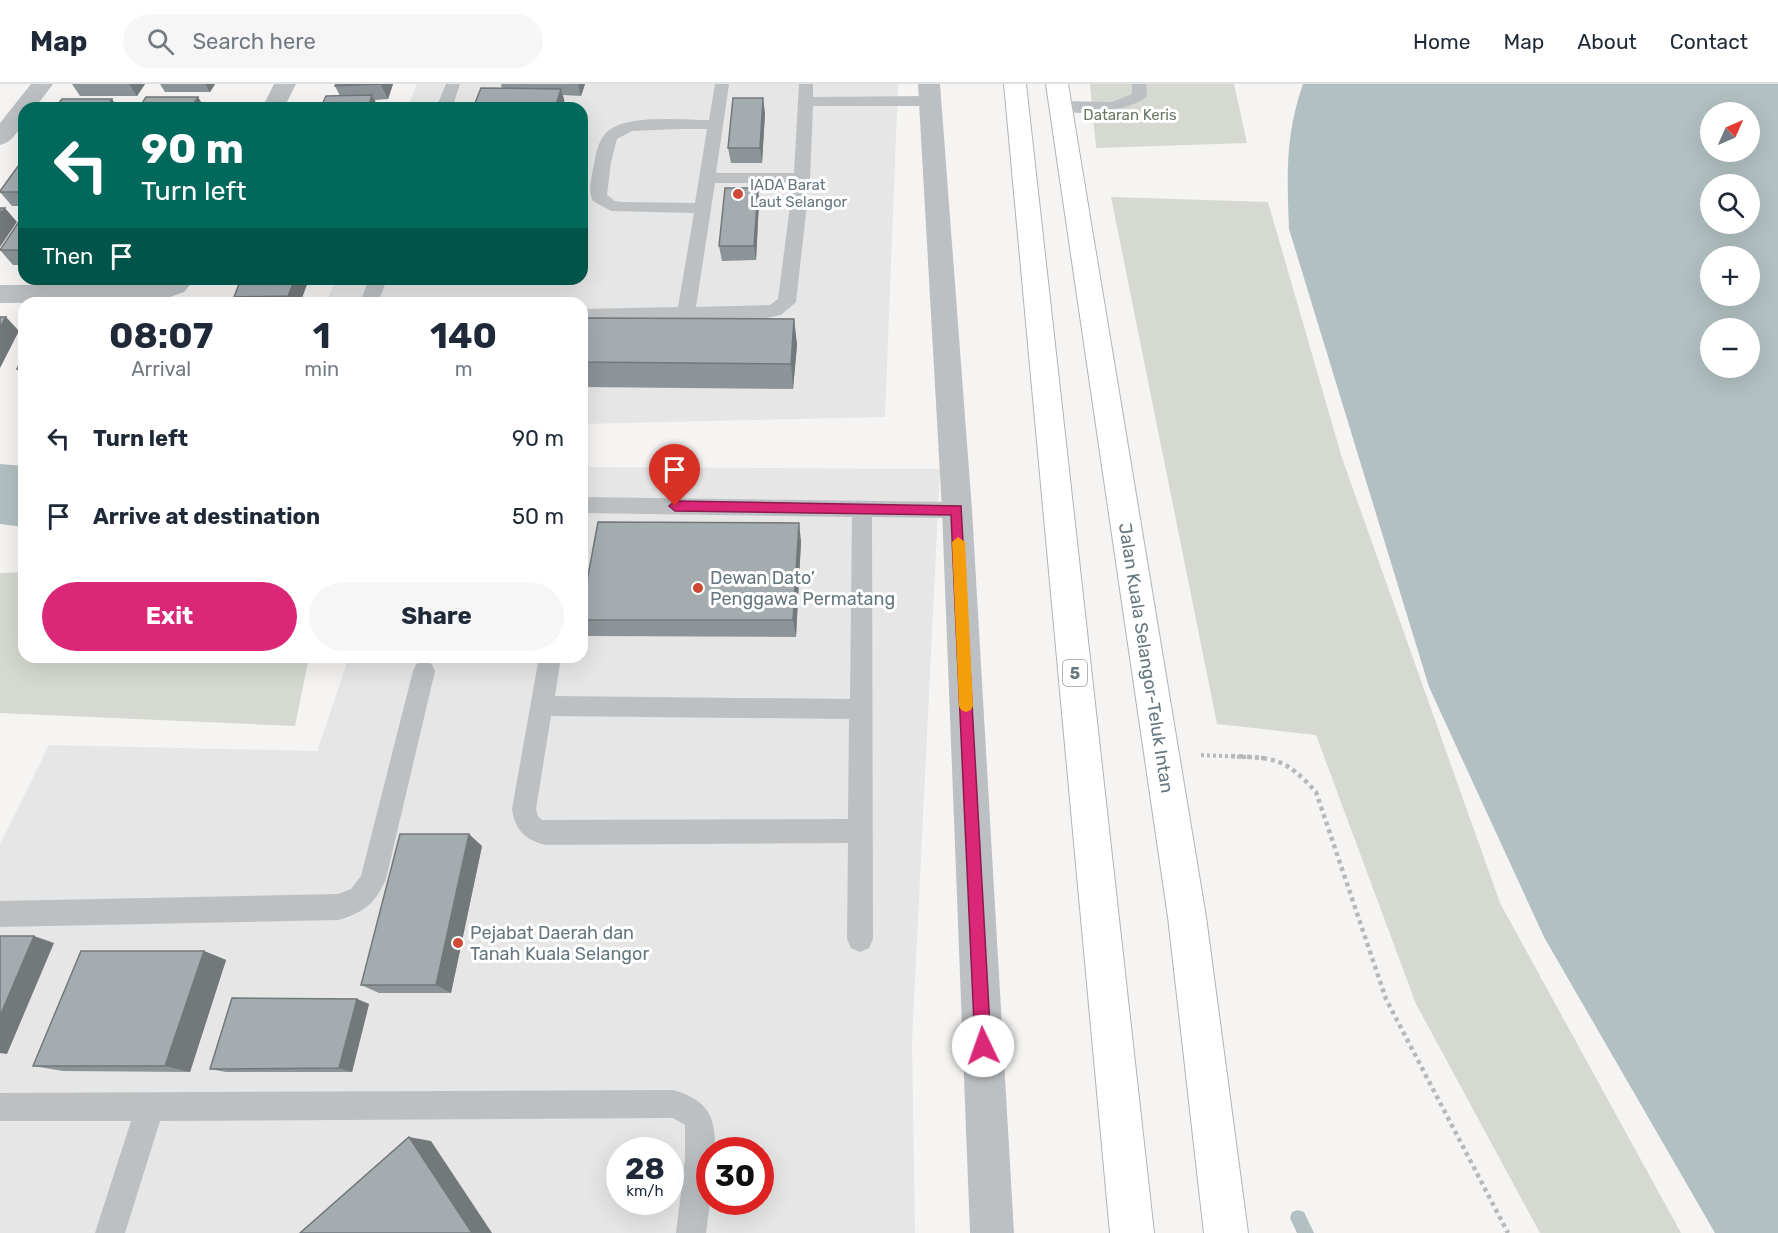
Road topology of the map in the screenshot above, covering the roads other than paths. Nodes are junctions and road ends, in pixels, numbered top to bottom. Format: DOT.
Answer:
graph roads {
  1 [pos="42,84"];
  2 [pos="285,84"];
  3 [pos="453,84"];
  4 [pos="722,84"];
  5 [pos="806,84"];
  6 [pos="1015,84"];
  7 [pos="1139,84"];
  8 [pos="929,93"];
  9 [pos="1059,95"];
  10 [pos="28,102"];
  11 [pos="276,102"];
  12 [pos="446,102"];
  13 [pos="807,102"];
  14 [pos="18,115"];
  15 [pos="716,125"];
  16 [pos="0,138"];
  17 [pos="707,178"];
  18 [pos="802,178"];
  19 [pos="703,208"];
  20 [pos="176,285"];
  21 [pos="0,294"];
  22 [pos="686,314"];
  23 [pos="588,315"];
  24 [pos="588,505"];
  25 [pos="862,508"];
  26 [pos="957,510"];
  27 [pos="549,663"];
  28 [pos="424,671"];
  29 [pos="542,706"];
  30 [pos="860,709"];
  31 [pos="859,831"];
  32 [pos="0,914"];
  33 [pos="860,939"];
  34 [pos="0,1107"];
  35 [pos="150,1107"];
  36 [pos="110,1233"];
  37 [pos="691,1233"];
  38 [pos="992,1233"];
  39 [pos="1132,1233"];
  40 [pos="1226,1233"];
  1 -- 10 [label="street"];
  2 -- 11 [label="street"];
  3 -- 12 [label="lane"];
  4 -- 15 [label="lane"];
  5 -- 13 [label="lane"];
  6 -- 39 [label="highway, 5"];
  7 -- 9 [label="lane"];
  8 -- 13 [label="lane"];
  8 -- 26 [label="street"];
  9 -- 40 [label="highway, Jalan Kuala Selangor-Teluk Intan"];
  13 -- 18 [label="lane"];
  14 -- 16 [label="street"];
  15 -- 17 [label="lane"];
  15 -- 19 [label="lane"];
  17 -- 18 [label="lane"];
  17 -- 19 [label="lane"];
  18 -- 22 [label="lane"];
  19 -- 22 [label="lane"];
  20 -- 21 [label="street"];
  22 -- 23 [label="lane"];
  24 -- 25 [label="lane"];
  25 -- 26 [label="lane"];
  25 -- 30 [label="lane"];
  26 -- 38 [label="street"];
  27 -- 29 [label="lane"];
  28 -- 32 [label="lane"];
  29 -- 30 [label="lane"];
  29 -- 31 [label="lane"];
  30 -- 31 [label="lane"];
  31 -- 33 [label="lane"];
  34 -- 35 [label="lane"];
  35 -- 36 [label="lane"];
  35 -- 37 [label="lane"];
}
